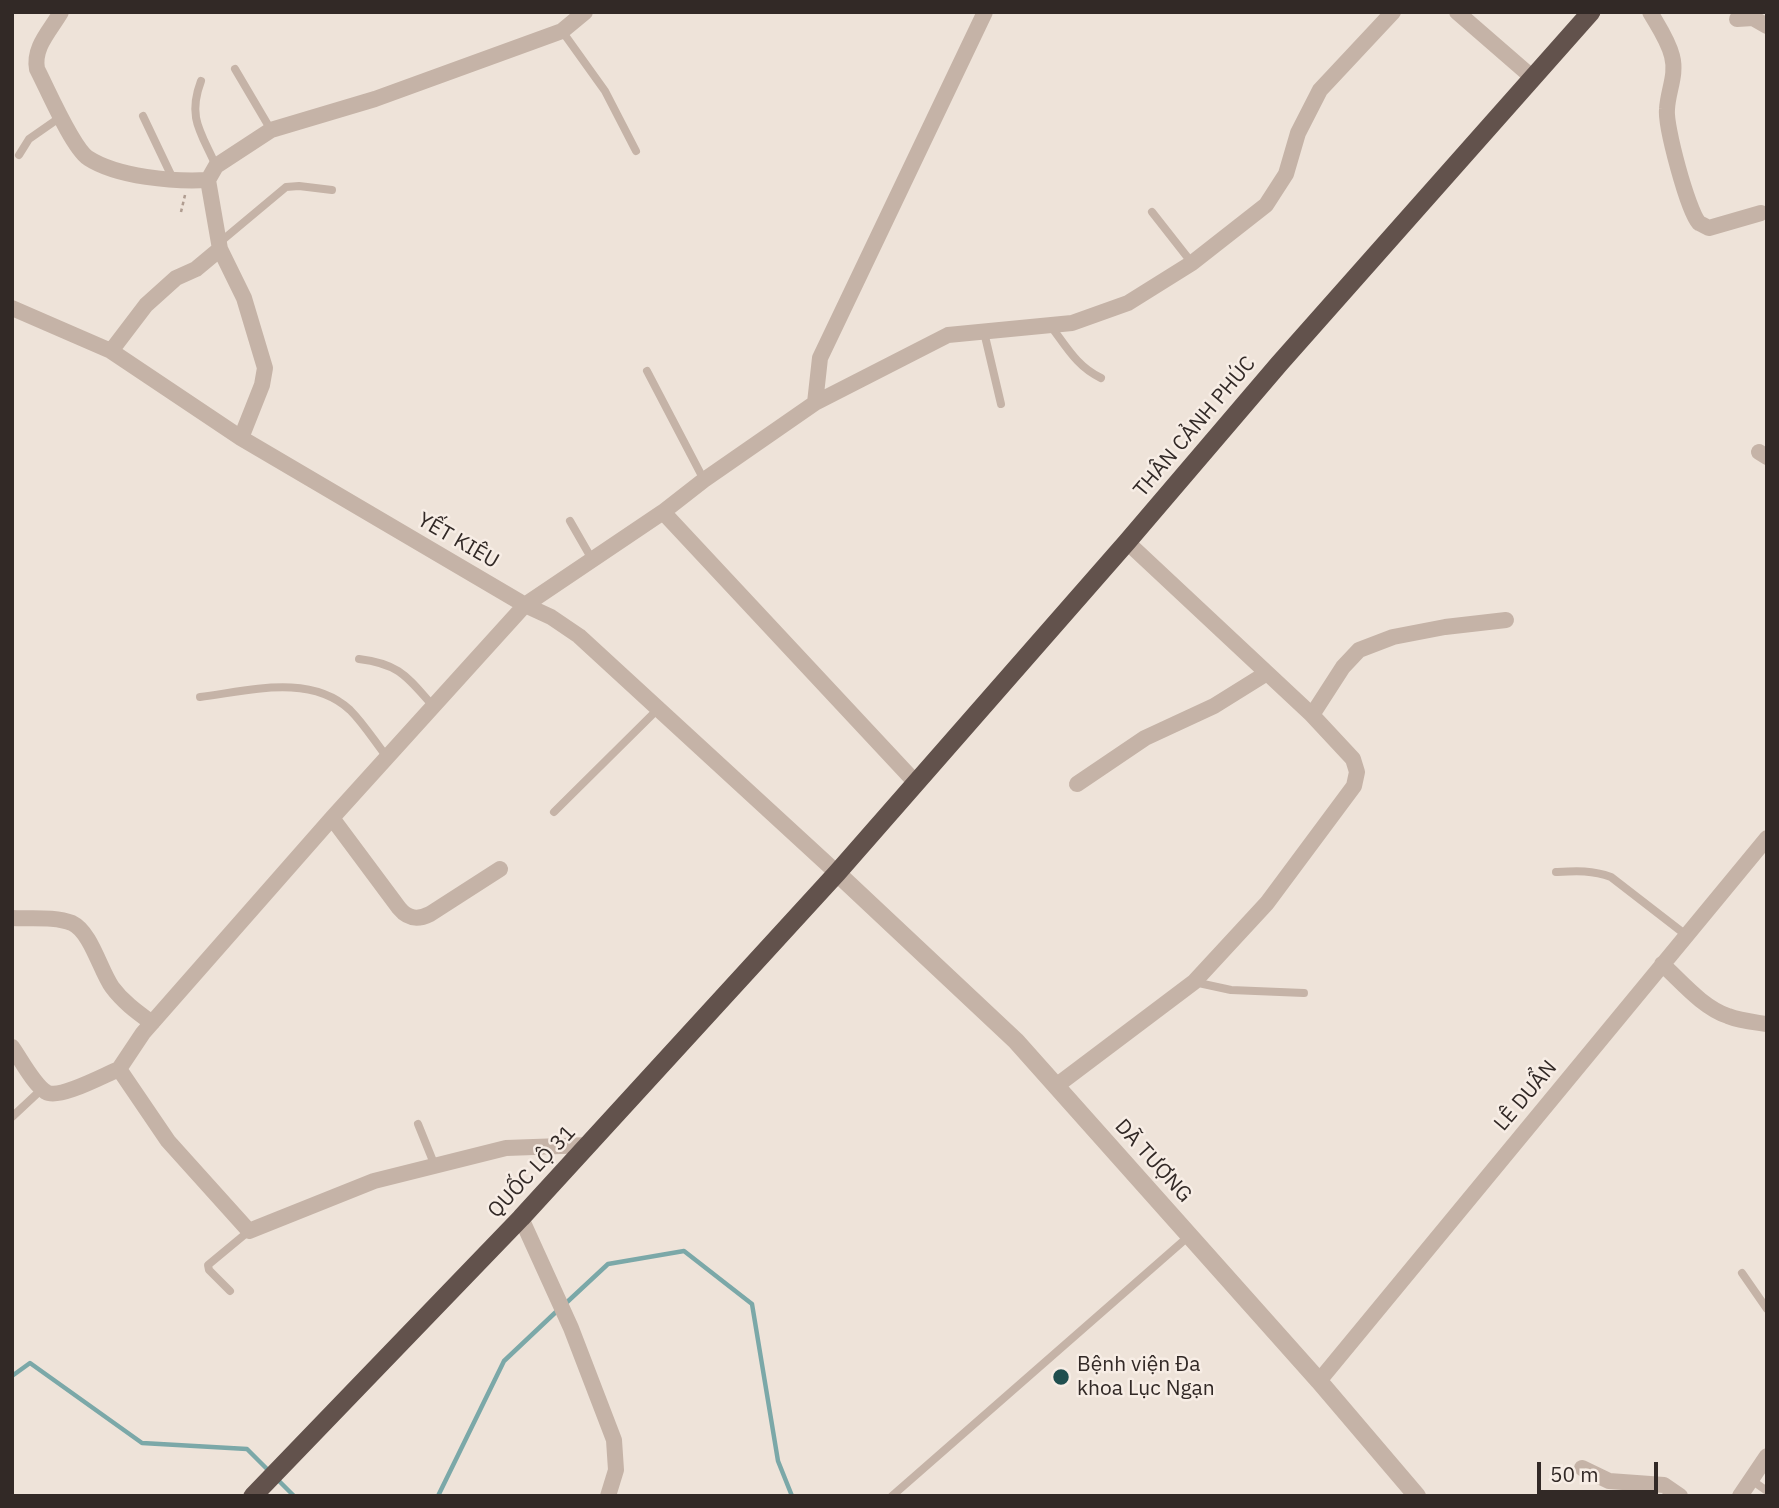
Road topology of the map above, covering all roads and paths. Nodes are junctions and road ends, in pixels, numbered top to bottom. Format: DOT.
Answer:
graph roads {
  1 [pos="61,12"];
  2 [pos="585,12"];
  3 [pos="985,12"];
  4 [pos="1393,12"];
  5 [pos="1457,12"];
  6 [pos="1591,12"];
  7 [pos="1650,12"];
  8 [pos="1737,19"];
  9 [pos="1767,26"];
  10 [pos="562,32"];
  11 [pos="235,69"];
  12 [pos="1533,78"];
  13 [pos="201,80"];
  14 [pos="62,116"];
  15 [pos="142,116"];
  16 [pos="271,130"];
  17 [pos="636,151"];
  18 [pos="19,155"];
  19 [pos="212,173"];
  20 [pos="173,179"];
  21 [pos="332,190"];
  22 [pos="1152,212"];
  23 [pos="1760,213"];
  24 [pos="219,246"];
  25 [pos="1192,263"];
  26 [pos="12,308"];
  27 [pos="1050,325"];
  28 [pos="984,332"];
  29 [pos="111,351"];
  30 [pos="647,371"];
  31 [pos="1101,378"];
  32 [pos="815,403"];
  33 [pos="1000,404"];
  34 [pos="241,438"];
  35 [pos="704,480"];
  36 [pos="663,512"];
  37 [pos="570,521"];
  38 [pos="1128,542"];
  39 [pos="593,561"];
  40 [pos="525,605"];
  41 [pos="1507,620"];
  42 [pos="359,659"];
  43 [pos="1267,673"];
  44 [pos="200,697"];
  45 [pos="433,706"];
  46 [pos="659,708"];
  47 [pos="1312,715"];
  48 [pos="387,757"];
  49 [pos="916,783"];
  50 [pos="1077,783"];
  51 [pos="554,812"];
  52 [pos="332,818"];
  53 [pos="1767,838"];
  54 [pos="500,869"];
  55 [pos="1556,872"];
  56 [pos="837,873"];
  57 [pos="12,918"];
  58 [pos="1686,935"];
  59 [pos="1662,964"];
  60 [pos="1194,982"];
  61 [pos="1304,993"];
  62 [pos="152,1023"];
  63 [pos="1767,1024"];
  64 [pos="12,1047"];
  65 [pos="119,1069"];
  66 [pos="1056,1086"];
  67 [pos="42,1089"];
  68 [pos="12,1117"];
  69 [pos="418,1125"];
  70 [pos="589,1145"];
  71 [pos="435,1166"];
  72 [pos="521,1218"];
  73 [pos="249,1231"];
  74 [pos="1189,1236"];
  75 [pos="1742,1273"];
  76 [pos="230,1291"];
  77 [pos="1767,1309"];
  78 [pos="1319,1381"];
  79 [pos="1767,1456"];
  80 [pos="1581,1468"];
  81 [pos="1750,1479"];
  82 [pos="1767,1491"];
  83 [pos="253,1496"];
  84 [pos="608,1496"];
  85 [pos="892,1496"];
  86 [pos="1417,1496"];
  87 [pos="1680,1496"];
  88 [pos="1740,1496"];
  1 -- 14 [label="street"];
  2 -- 10 [label="street"];
  3 -- 32 [label="street"];
  4 -- 25 [label="street"];
  5 -- 12 [label="street"];
  6 -- 12 [label="highway, THÂN CẢNH PHÚC"];
  7 -- 23 [label="street"];
  8 -- 9 [label="street"];
  10 -- 16 [label="street"];
  10 -- 17 [label="lane"];
  11 -- 16 [label="lane"];
  12 -- 38 [label="highway, THÂN CẢNH PHÚC"];
  13 -- 19 [label="lane"];
  14 -- 18 [label="lane"];
  14 -- 20 [label="street"];
  15 -- 20 [label="lane"];
  16 -- 19 [label="street"];
  19 -- 20 [label="street"];
  19 -- 24 [label="street"];
  21 -- 24 [label="lane"];
  22 -- 25 [label="lane"];
  24 -- 29 [label="street"];
  24 -- 34 [label="street"];
  25 -- 27 [label="street"];
  26 -- 29 [label="street, YẾT KIÊU"];
  27 -- 28 [label="street"];
  27 -- 31 [label="lane"];
  28 -- 32 [label="street"];
  28 -- 33 [label="lane"];
  29 -- 34 [label="street, YẾT KIÊU"];
  30 -- 35 [label="lane"];
  32 -- 35 [label="street"];
  34 -- 40 [label="street, YẾT KIÊU"];
  35 -- 36 [label="street"];
  36 -- 39 [label="street"];
  36 -- 49 [label="street"];
  37 -- 39 [label="lane"];
  38 -- 43 [label="street"];
  38 -- 49 [label="highway, THÂN CẢNH PHÚC"];
  39 -- 40 [label="street"];
  40 -- 45 [label="street"];
  40 -- 46 [label="street, YẾT KIÊU"];
  41 -- 47 [label="street"];
  42 -- 45 [label="lane"];
  43 -- 47 [label="street"];
  43 -- 50 [label="street"];
  44 -- 48 [label="lane"];
  45 -- 48 [label="street"];
  46 -- 51 [label="lane"];
  46 -- 56 [label="street, YẾT KIÊU"];
  47 -- 60 [label="street"];
  48 -- 52 [label="street"];
  49 -- 56 [label="highway, THÂN CẢNH PHÚC"];
  52 -- 54 [label="street"];
  52 -- 62 [label="street"];
  53 -- 58 [label="street, LÊ DUẨN"];
  55 -- 58 [label="lane"];
  56 -- 66 [label="street, DÃ TƯỢNG"];
  56 -- 70 [label="highway, QUỐC LỘ 31"];
  57 -- 62 [label="street"];
  58 -- 59 [label="street, LÊ DUẨN"];
  59 -- 63 [label="street"];
  59 -- 78 [label="street, LÊ DUẨN"];
  60 -- 61 [label="lane"];
  60 -- 66 [label="street"];
  62 -- 65 [label="street"];
  64 -- 67 [label="street"];
  65 -- 67 [label="street"];
  65 -- 73 [label="street"];
  66 -- 74 [label="street, DÃ TƯỢNG"];
  67 -- 68 [label="lane"];
  69 -- 71 [label="lane"];
  70 -- 71 [label="street"];
  70 -- 72 [label="highway, QUỐC LỘ 31"];
  71 -- 73 [label="street"];
  72 -- 83 [label="highway, QUỐC LỘ 31"];
  72 -- 84 [label="street"];
  73 -- 76 [label="lane"];
  74 -- 78 [label="street, DÃ TƯỢNG"];
  74 -- 85 [label="lane"];
  75 -- 77 [label="lane"];
  78 -- 86 [label="street, DÃ TƯỢNG"];
  79 -- 81 [label="street"];
  80 -- 87 [label="street"];
  81 -- 82 [label="lane"];
  81 -- 88 [label="street"];
}
